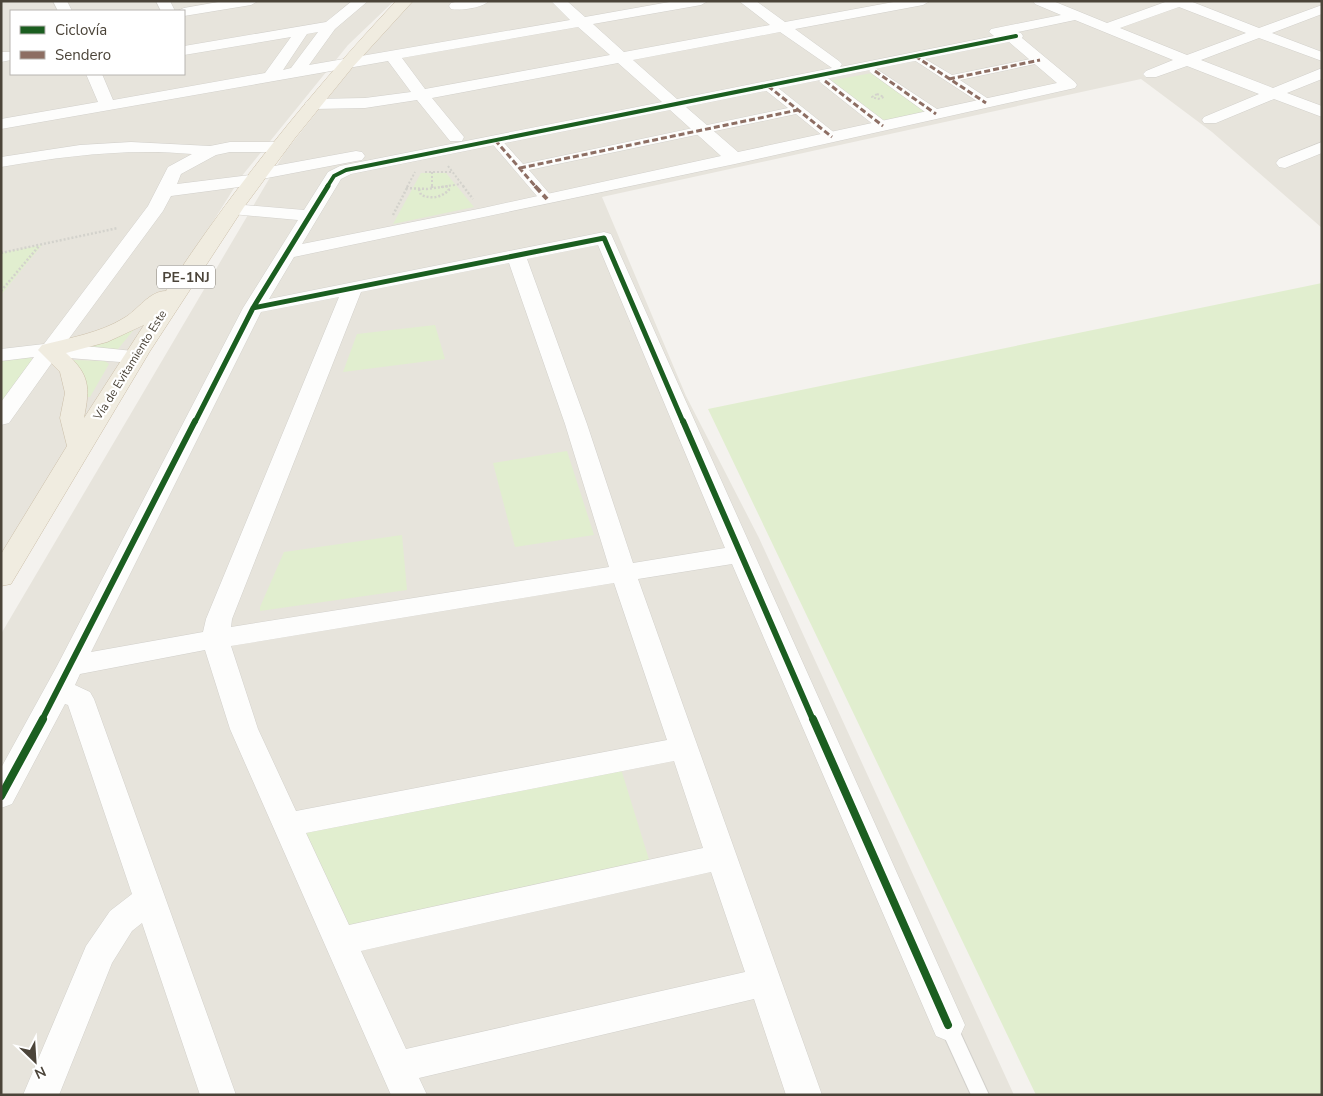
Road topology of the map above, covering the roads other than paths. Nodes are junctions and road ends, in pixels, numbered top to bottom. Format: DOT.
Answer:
graph roads {
  1 [pos="251,1"];
  2 [pos="361,1"];
  3 [pos="405,1"];
  4 [pos="482,1"];
  5 [pos="558,1"];
  6 [pos="701,1"];
  7 [pos="746,1"];
  8 [pos="923,1"];
  9 [pos="1040,1"];
  10 [pos="1305,1"];
  11 [pos="1179,2"];
  12 [pos="456,6"];
  13 [pos="1322,8"];
  14 [pos="185,12"];
  15 [pos="1075,16"];
  16 [pos="582,22"];
  17 [pos="330,26"];
  18 [pos="782,28"];
  19 [pos="1106,28"];
  20 [pos="302,30"];
  21 [pos="1257,32"];
  22 [pos="185,50"];
  23 [pos="392,55"];
  24 [pos="916,56"];
  25 [pos="1322,56"];
  26 [pos="622,58"];
  27 [pos="1040,60"];
  28 [pos="1186,60"];
  29 [pos="348,62"];
  30 [pos="834,64"];
  31 [pos="875,71"];
  32 [pos="296,72"];
  33 [pos="1322,73"];
  34 [pos="1151,74"];
  35 [pos="94,75"];
  36 [pos="271,76"];
  37 [pos="949,78"];
  38 [pos="825,82"];
  39 [pos="768,86"];
  40 [pos="1273,94"];
  41 [pos="421,95"];
  42 [pos="670,100"];
  43 [pos="986,103"];
  44 [pos="312,104"];
  45 [pos="107,106"];
  46 [pos="798,110"];
  47 [pos="1322,112"];
  48 [pos="936,114"];
  49 [pos="1210,120"];
  50 [pos="1,124"];
  51 [pos="883,126"];
  52 [pos="703,130"];
  53 [pos="456,137"];
  54 [pos="832,137"];
  55 [pos="495,140"];
  56 [pos="279,146"];
  57 [pos="1322,148"];
  58 [pos="211,151"];
  59 [pos="2,157"];
  60 [pos="735,159"];
  61 [pos="1285,163"];
  62 [pos="520,168"];
  63 [pos="256,177"];
  64 [pos="165,191"];
  65 [pos="547,199"];
  66 [pos="232,210"];
  67 [pos="310,216"];
  68 [pos="286,253"];
  69 [pos="516,256"];
  70 [pos="182,282"];
  71 [pos="353,288"];
  72 [pos="253,308"];
  73 [pos="50,350"];
  74 [pos="1,355"];
  75 [pos="134,357"];
  76 [pos="1,418"];
  77 [pos="80,446"];
  78 [pos="740,554"];
  79 [pos="623,572"];
  80 [pos="1,577"];
  81 [pos="214,639"];
  82 [pos="64,679"];
  83 [pos="684,748"];
  84 [pos="1,796"];
  85 [pos="287,825"];
  86 [pos="722,858"];
  87 [pos="150,900"];
  88 [pos="340,941"];
  89 [pos="765,982"];
  90 [pos="948,1025"];
  91 [pos="403,1081"];
  92 [pos="41,1095"];
  93 [pos="218,1095"];
  94 [pos="804,1095"];
  95 [pos="980,1095"];
  1 -- 14 [label="street"];
  2 -- 17 [label="street"];
  3 -- 29 [label="highway, Vía de Evitamiento Este / PE-1NJ"];
  4 -- 12 [label="street"];
  5 -- 16 [label="street"];
  6 -- 16 [label="street"];
  7 -- 18 [label="street"];
  8 -- 18 [label="street"];
  9 -- 15 [label="street"];
  10 -- 13 [label="street"];
  11 -- 19 [label="street"];
  11 -- 21 [label="street"];
  13 -- 21 [label="street"];
  15 -- 19 [label="street"];
  15 -- 30 [label="street"];
  16 -- 23 [label="street"];
  16 -- 26 [label="street"];
  17 -- 20 [label="street"];
  17 -- 32 [label="street"];
  18 -- 26 [label="street"];
  18 -- 30 [label="street"];
  19 -- 28 [label="street"];
  20 -- 22 [label="street"];
  20 -- 36 [label="street"];
  21 -- 25 [label="street"];
  21 -- 28 [label="street"];
  23 -- 29 [label="street"];
  23 -- 41 [label="street"];
  24 -- 27 [label="street"];
  24 -- 37 [label="street"];
  24 -- 39 [label="street"];
  26 -- 41 [label="street"];
  26 -- 42 [label="street"];
  27 -- 37 [label="street"];
  27 -- 43 [label="street"];
  28 -- 34 [label="street"];
  28 -- 40 [label="street"];
  29 -- 32 [label="street"];
  29 -- 44 [label="highway, Vía de Evitamiento Este / PE-1NJ"];
  30 -- 42 [label="street"];
  31 -- 48 [label="street"];
  32 -- 36 [label="street"];
  33 -- 40 [label="street"];
  35 -- 45 [label="street"];
  36 -- 45 [label="street"];
  37 -- 43 [label="street"];
  38 -- 51 [label="street"];
  39 -- 42 [label="street"];
  39 -- 46 [label="street"];
  40 -- 47 [label="street"];
  40 -- 49 [label="street"];
  41 -- 44 [label="street"];
  41 -- 53 [label="street"];
  42 -- 52 [label="street"];
  42 -- 53 [label="street"];
  42 -- 55 [label="street"];
  43 -- 48 [label="street"];
  44 -- 56 [label="highway, Vía de Evitamiento Este / PE-1NJ"];
  45 -- 50 [label="street"];
  46 -- 52 [label="street"];
  46 -- 54 [label="street"];
  48 -- 51 [label="street"];
  51 -- 54 [label="street"];
  52 -- 60 [label="street"];
  52 -- 62 [label="street"];
  53 -- 63 [label="street"];
  54 -- 60 [label="street"];
  55 -- 62 [label="street"];
  55 -- 67 [label="street"];
  56 -- 58 [label="street"];
  56 -- 63 [label="highway, Vía de Evitamiento Este / PE-1NJ"];
  57 -- 61 [label="street"];
  58 -- 59 [label="street"];
  58 -- 64 [label="street"];
  60 -- 65 [label="street"];
  62 -- 65 [label="street"];
  63 -- 64 [label="street"];
  63 -- 66 [label="highway, Vía de Evitamiento Este / PE-1NJ"];
  64 -- 73 [label="street"];
  65 -- 68 [label="street"];
  66 -- 67 [label="street"];
  66 -- 70 [label="highway, Vía de Evitamiento Este / PE-1NJ"];
  67 -- 68 [label="street"];
  68 -- 72 [label="street"];
  69 -- 71 [label="street"];
  69 -- 78 [label="street"];
  69 -- 79 [label="street"];
  70 -- 73 [label="highway"];
  70 -- 75 [label="highway, Vía de Evitamiento Este / PE-1NJ"];
  71 -- 72 [label="street"];
  71 -- 81 [label="street"];
  72 -- 82 [label="street"];
  73 -- 74 [label="street"];
  73 -- 75 [label="street"];
  73 -- 76 [label="street"];
  73 -- 77 [label="highway"];
  75 -- 77 [label="highway, Vía de Evitamiento Este / PE-1NJ"];
  77 -- 80 [label="highway, Vía de Evitamiento Este / PE-1NJ"];
  78 -- 79 [label="street"];
  78 -- 90 [label="street"];
  79 -- 81 [label="street"];
  79 -- 83 [label="street"];
  81 -- 82 [label="street"];
  81 -- 85 [label="street"];
  82 -- 84 [label="street"];
  82 -- 87 [label="street"];
  83 -- 85 [label="street"];
  83 -- 86 [label="street"];
  85 -- 88 [label="street"];
  86 -- 88 [label="street"];
  86 -- 89 [label="street"];
  87 -- 92 [label="street"];
  87 -- 93 [label="street"];
  88 -- 91 [label="street"];
  89 -- 91 [label="street"];
  89 -- 94 [label="street"];
  90 -- 95 [label="lane"];
}
